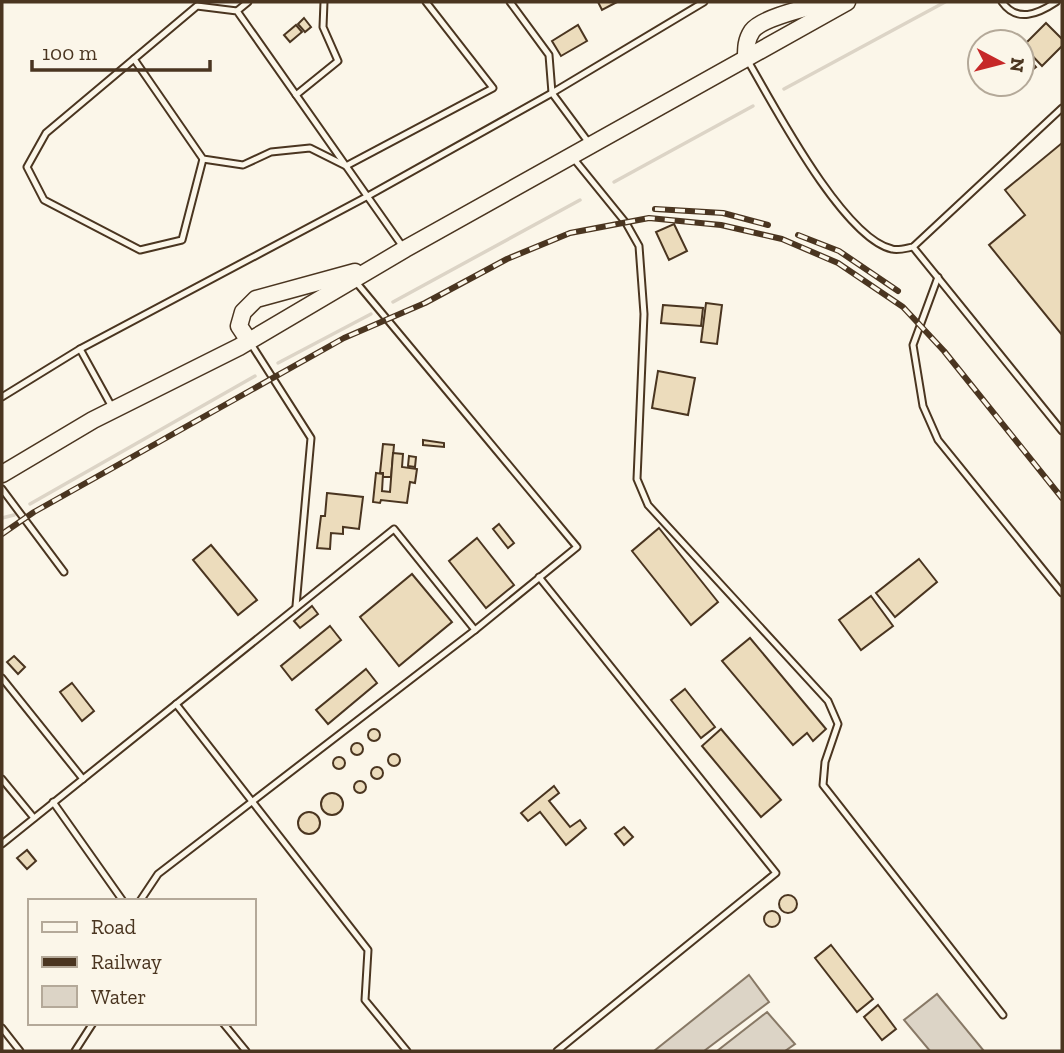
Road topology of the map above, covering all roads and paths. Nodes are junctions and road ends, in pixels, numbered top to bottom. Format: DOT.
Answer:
graph roads {
  1 [pos="248,2"];
  2 [pos="324,2"];
  3 [pos="426,2"];
  4 [pos="510,2"];
  5 [pos="704,2"];
  6 [pos="828,2"];
  7 [pos="848,2"];
  8 [pos="1002,2"];
  9 [pos="1056,2"];
  10 [pos="237,11"];
  11 [pos="746,58"];
  12 [pos="134,59"];
  13 [pos="552,93"];
  14 [pos="296,95"];
  15 [pos="1062,108"];
  16 [pos="591,146"];
  17 [pos="572,156"];
  18 [pos="203,159"];
  19 [pos="346,166"];
  20 [pos="368,196"];
  21 [pos="913,247"];
  22 [pos="405,249"];
  23 [pos="374,267"];
  24 [pos="937,277"];
  25 [pos="354,279"];
  26 [pos="249,341"];
  27 [pos="80,349"];
  28 [pos="2,397"];
  29 [pos="114,410"];
  30 [pos="1062,431"];
  31 [pos="2,474"];
  32 [pos="2,489"];
  33 [pos="64,572"];
  34 [pos="539,578"];
  35 [pos="1062,593"];
  36 [pos="296,607"];
  37 [pos="475,630"];
  38 [pos="2,678"];
  39 [pos="176,704"];
  40 [pos="2,779"];
  41 [pos="83,779"];
  42 [pos="252,801"];
  43 [pos="53,802"];
  44 [pos="34,818"];
  45 [pos="2,844"];
  46 [pos="122,899"];
  47 [pos="141,899"];
  48 [pos="1003,1015"];
  49 [pos="92,1025"];
  50 [pos="225,1025"];
  51 [pos="2,1028"];
  52 [pos="20,1051"];
  53 [pos="75,1051"];
  54 [pos="246,1051"];
  55 [pos="407,1051"];
  56 [pos="557,1051"];
  1 -- 10 [label="lane"];
  2 -- 14 [label="lane"];
  3 -- 19 [label="lane"];
  4 -- 13 [label="lane"];
  5 -- 13 [label="lane"];
  6 -- 11 [label="main road"];
  7 -- 11 [label="main road"];
  8 -- 9 [label="lane"];
  10 -- 12 [label="lane"];
  10 -- 14 [label="lane"];
  11 -- 16 [label="main road"];
  11 -- 21 [label="lane"];
  12 -- 18 [label="lane"];
  12 -- 18 [label="lane"];
  13 -- 16 [label="lane"];
  13 -- 20 [label="lane"];
  14 -- 19 [label="lane"];
  15 -- 21 [label="lane"];
  16 -- 17 [label="main road"];
  17 -- 22 [label="main road"];
  17 -- 48 [label="lane"];
  18 -- 19 [label="lane"];
  19 -- 20 [label="lane"];
  20 -- 22 [label="lane"];
  20 -- 27 [label="lane"];
  21 -- 24 [label="lane"];
  22 -- 23 [label="main road"];
  23 -- 25 [label="main road"];
  23 -- 26 [label="main road"];
  24 -- 30 [label="lane"];
  24 -- 35 [label="lane"];
  25 -- 26 [label="main road"];
  25 -- 34 [label="lane"];
  26 -- 29 [label="main road"];
  26 -- 36 [label="lane"];
  27 -- 28 [label="lane"];
  27 -- 29 [label="lane"];
  29 -- 31 [label="main road"];
  32 -- 33 [label="lane"];
  34 -- 37 [label="lane"];
  34 -- 56 [label="lane"];
  36 -- 37 [label="lane"];
  36 -- 39 [label="lane"];
  37 -- 42 [label="lane"];
  38 -- 41 [label="lane"];
  39 -- 41 [label="lane"];
  39 -- 42 [label="lane"];
  40 -- 44 [label="lane"];
  41 -- 43 [label="lane"];
  42 -- 47 [label="lane"];
  42 -- 55 [label="lane"];
  43 -- 44 [label="lane"];
  43 -- 46 [label="lane"];
  44 -- 45 [label="lane"];
  49 -- 53 [label="lane"];
  50 -- 54 [label="lane"];
  51 -- 52 [label="lane"];
}
